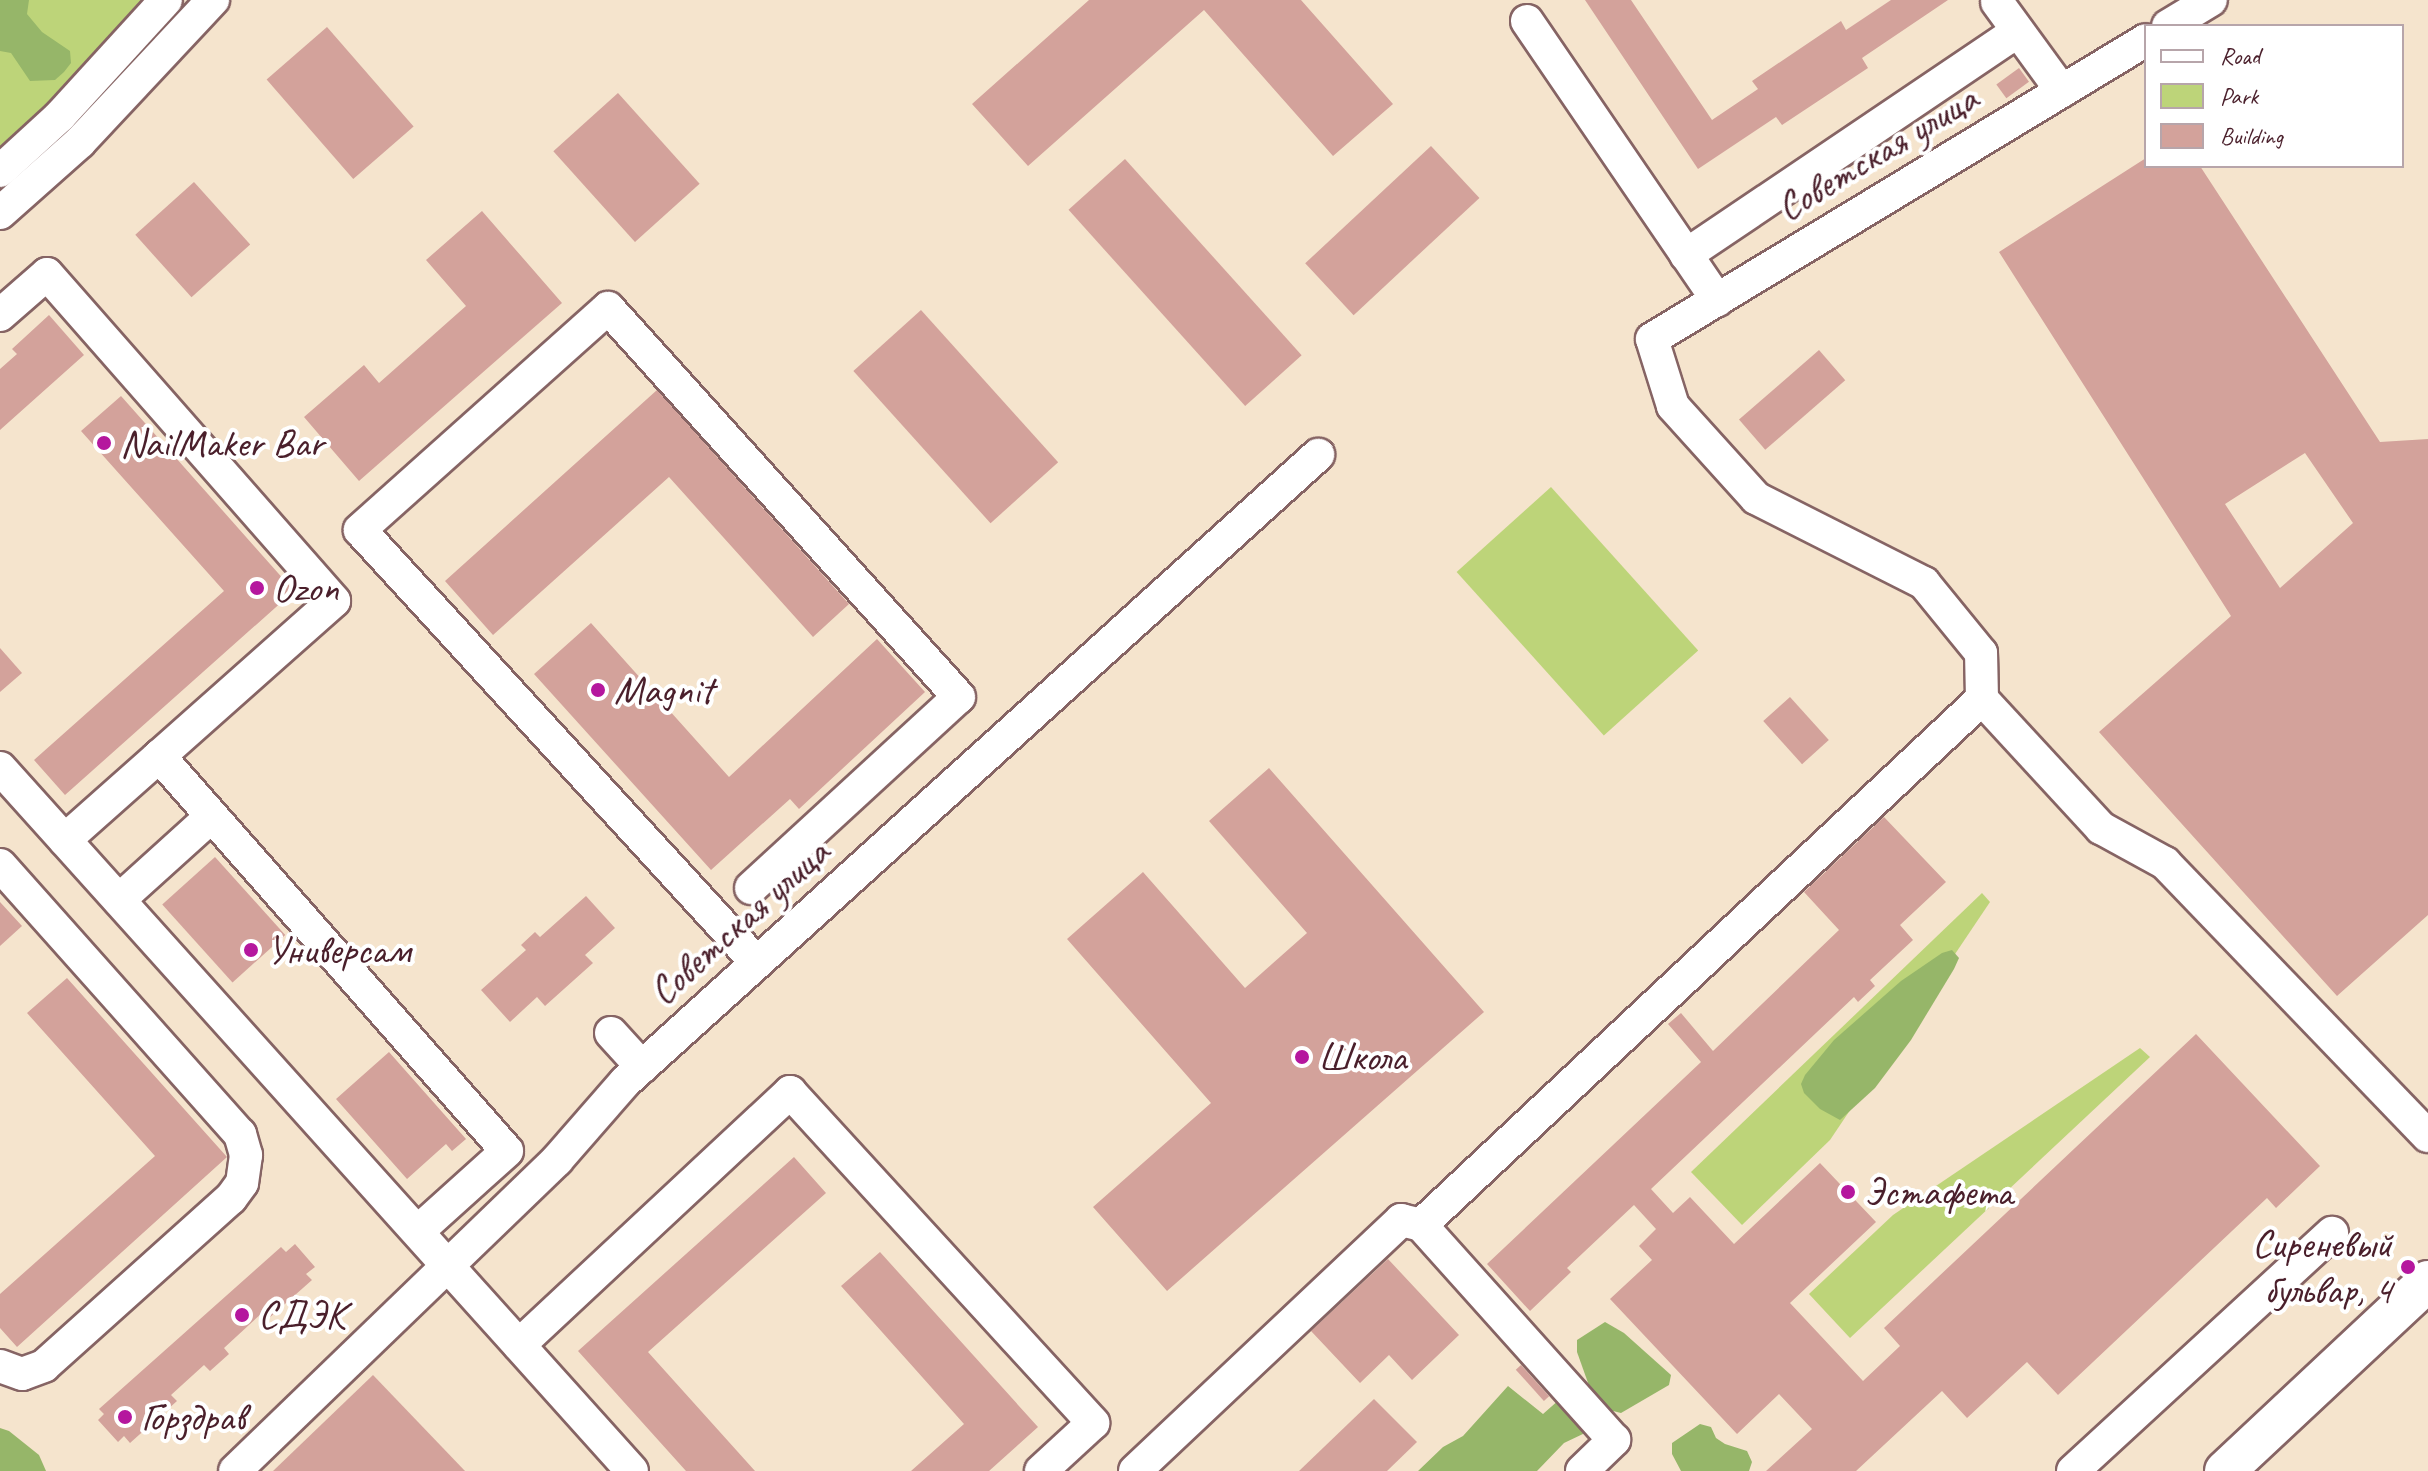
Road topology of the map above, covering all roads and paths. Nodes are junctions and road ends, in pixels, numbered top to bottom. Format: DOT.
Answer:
graph roads {
  1 [pos="166,0"];
  2 [pos="213,0"];
  3 [pos="2211,0"];
  4 [pos="1997,2"];
  5 [pos="1527,21"];
  6 [pos="2171,24"];
  7 [pos="2018,31"];
  8 [pos="2144,41"];
  9 [pos="2062,91"];
  10 [pos="0,171"];
  11 [pos="0,213"];
  12 [pos="1686,255"];
  13 [pos="1717,300"];
  14 [pos="0,315"];
  15 [pos="1318,455"];
  16 [pos="1982,699"];
  17 [pos="159,756"];
  18 [pos="0,768"];
  19 [pos="212,816"];
  20 [pos="65,840"];
  21 [pos="0,865"];
  22 [pos="751,888"];
  23 [pos="119,900"];
  24 [pos="757,963"];
  25 [pos="611,1033"];
  26 [pos="642,1067"];
  27 [pos="2428,1136"];
  28 [pos="1421,1225"];
  29 [pos="418,1231"];
  30 [pos="2332,1233"];
  31 [pos="448,1265"];
  32 [pos="2428,1281"];
  33 [pos="519,1345"];
  34 [pos="0,1366"];
  35 [pos="235,1471"];
  36 [pos="632,1471"];
  37 [pos="1041,1471"];
  38 [pos="1135,1471"];
  39 [pos="1582,1471"];
  40 [pos="2073,1471"];
  41 [pos="2225,1471"];
  1 -- 10 [label="street"];
  2 -- 11 [label="street"];
  3 -- 6 [label="street"];
  4 -- 7 [label="street"];
  5 -- 12 [label="street"];
  7 -- 9 [label="street"];
  7 -- 12 [label="street"];
  8 -- 9 [label="street, Советская улица"];
  9 -- 13 [label="street, Советская улица"];
  12 -- 13 [label="street"];
  13 -- 16 [label="street, Советская улица"];
  14 -- 17 [label="street"];
  15 -- 24 [label="street, Советская улица"];
  16 -- 27 [label="street"];
  16 -- 28 [label="street"];
  17 -- 19 [label="street"];
  17 -- 20 [label="street"];
  18 -- 20 [label="street"];
  19 -- 23 [label="street"];
  19 -- 29 [label="street"];
  20 -- 23 [label="street"];
  21 -- 34 [label="street"];
  22 -- 24 [label="street"];
  23 -- 29 [label="street"];
  24 -- 26 [label="street, Советская улица"];
  25 -- 26 [label="street"];
  26 -- 31 [label="street, Советская улица"];
  28 -- 38 [label="street"];
  28 -- 39 [label="street"];
  29 -- 31 [label="street"];
  30 -- 40 [label="street"];
  31 -- 33 [label="street"];
  31 -- 35 [label="street, Советская улица"];
  32 -- 41 [label="main road"];
  33 -- 36 [label="street"];
  33 -- 37 [label="street"];
}
